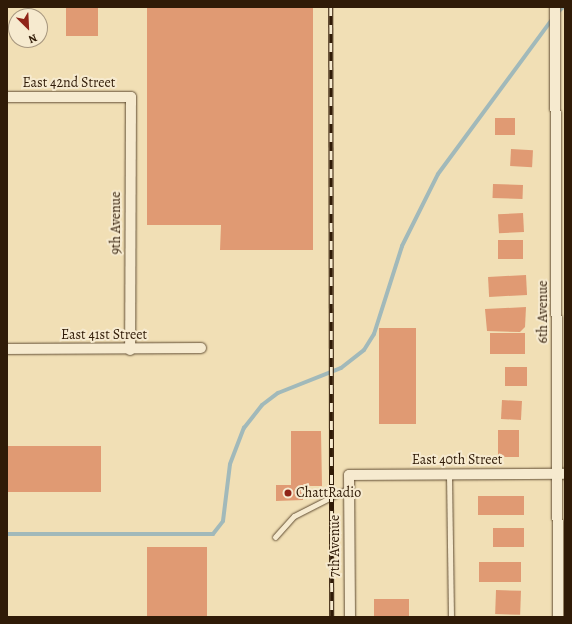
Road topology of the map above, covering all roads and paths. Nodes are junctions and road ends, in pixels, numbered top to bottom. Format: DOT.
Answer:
graph roads {
  1 [pos="555,7"];
  2 [pos="561,55"];
  3 [pos="7,97"];
  4 [pos="131,97"];
  5 [pos="201,348"];
  6 [pos="7,349"];
  7 [pos="130,350"];
  8 [pos="449,474"];
  9 [pos="561,474"];
  10 [pos="349,475"];
  11 [pos="349,488"];
  12 [pos="275,537"];
  13 [pos="350,617"];
  14 [pos="451,617"];
  15 [pos="558,617"];
  1 -- 2 [label="street, 6th Avenue"];
  2 -- 9 [label="street, 6th Avenue"];
  3 -- 4 [label="street, East 42nd Street"];
  4 -- 7 [label="street, 9th Avenue"];
  5 -- 7 [label="street, East 41st Street"];
  6 -- 7 [label="street, East 41st Street"];
  8 -- 9 [label="street, East 40th Street"];
  8 -- 10 [label="street, East 40th Street"];
  8 -- 14 [label="lane"];
  9 -- 15 [label="street, 6th Avenue"];
  10 -- 11 [label="street, 7th Avenue"];
  11 -- 12 [label="lane"];
  11 -- 13 [label="street, 7th Avenue"];
}
